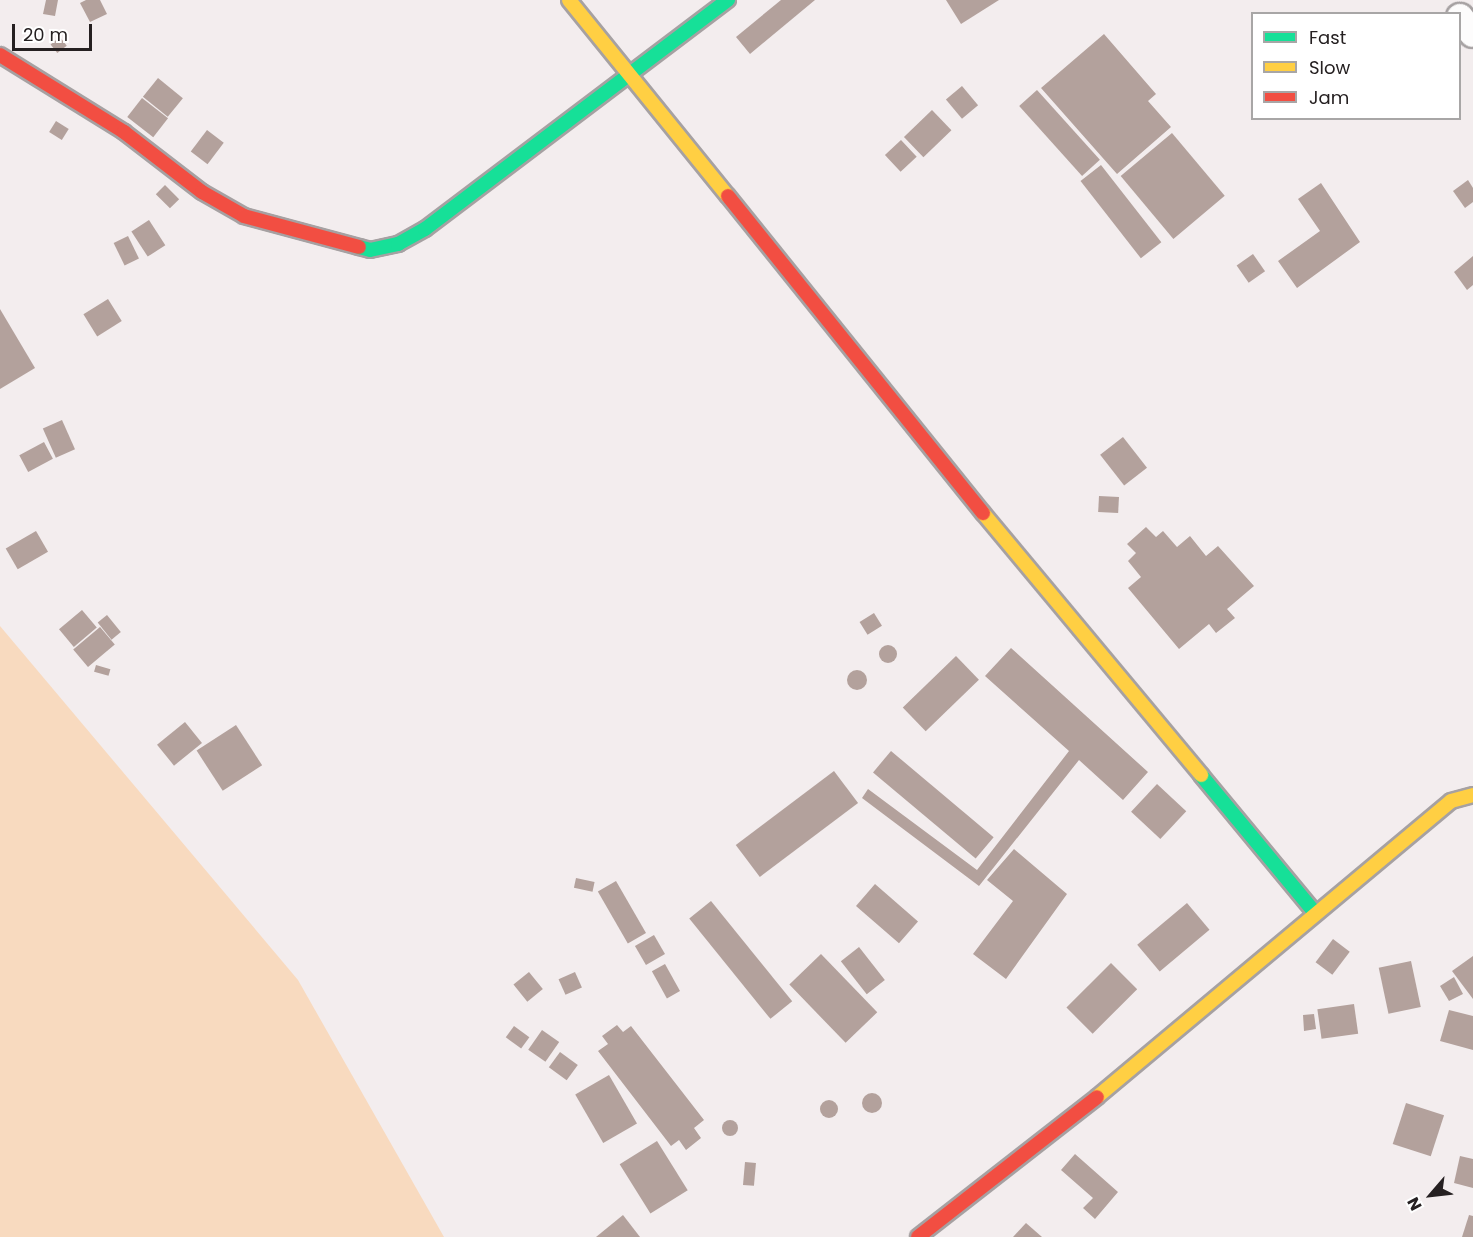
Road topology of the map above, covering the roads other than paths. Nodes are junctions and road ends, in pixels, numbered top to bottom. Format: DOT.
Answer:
graph roads {
  1 [pos="569,0"];
  2 [pos="728,0"];
  3 [pos="1445,0"];
  4 [pos="1454,12"];
  5 [pos="1461,18"];
  6 [pos="1473,34"];
  7 [pos="0,55"];
  8 [pos="629,78"];
  9 [pos="1473,795"];
  10 [pos="1316,914"];
  11 [pos="918,1237"];
  1 -- 8 [label="street"];
  2 -- 8 [label="street"];
  3 -- 4 [label="street"];
  5 -- 6 [label="street"];
  7 -- 8 [label="street"];
  8 -- 10 [label="street"];
  9 -- 10 [label="street"];
  10 -- 11 [label="street"];
}
